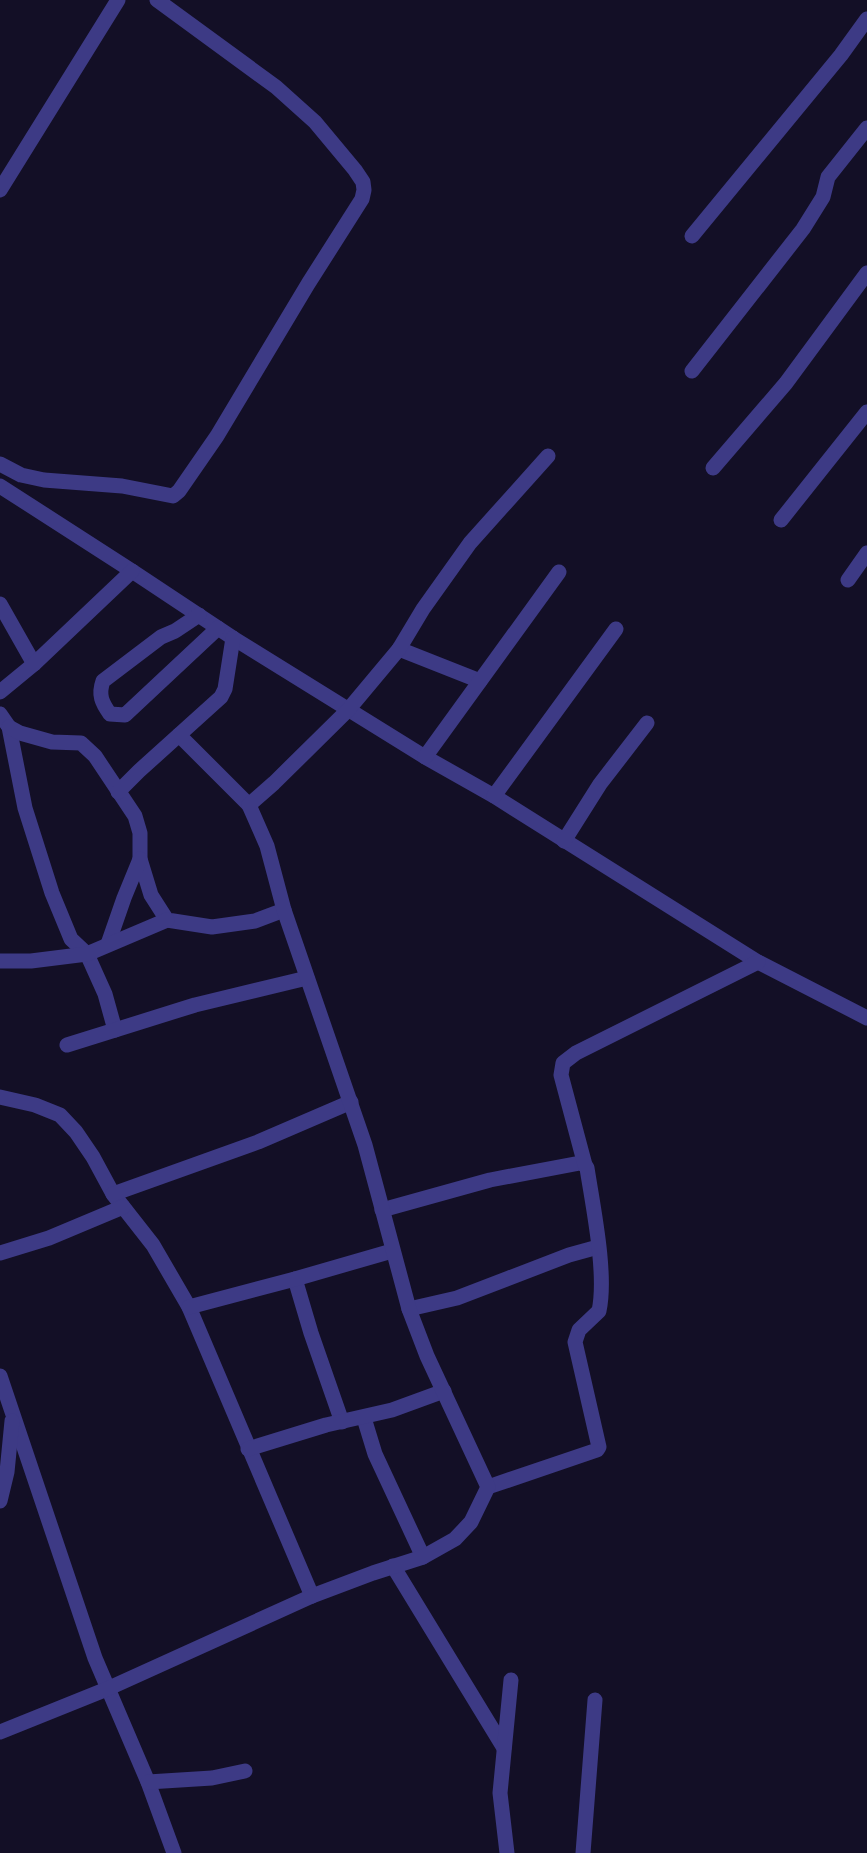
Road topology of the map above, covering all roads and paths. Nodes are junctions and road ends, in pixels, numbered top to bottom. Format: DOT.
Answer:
graph roads {
  1 [pos="118,0"];
  2 [pos="157,0"];
  3 [pos="867,19"];
  4 [pos="867,128"];
  5 [pos="0,190"];
  6 [pos="692,236"];
  7 [pos="867,273"];
  8 [pos="692,371"];
  9 [pos="867,412"];
  10 [pos="548,456"];
  11 [pos="0,464"];
  12 [pos="713,468"];
  13 [pos="0,486"];
  14 [pos="781,520"];
  15 [pos="867,553"];
  16 [pos="132,571"];
  17 [pos="559,572"];
  18 [pos="848,580"];
  19 [pos="0,604"];
  20 [pos="199,615"];
  21 [pos="218,628"];
  22 [pos="616,629"];
  23 [pos="233,638"];
  24 [pos="399,649"];
  25 [pos="34,664"];
  26 [pos="480,681"];
  27 [pos="0,692"];
  28 [pos="348,710"];
  29 [pos="0,714"];
  30 [pos="647,723"];
  31 [pos="9,727"];
  32 [pos="178,735"];
  33 [pos="425,757"];
  34 [pos="118,792"];
  35 [pos="494,796"];
  36 [pos="249,806"];
  37 [pos="564,841"];
  38 [pos="140,859"];
  39 [pos="284,910"];
  40 [pos="167,920"];
  41 [pos="108,945"];
  42 [pos="87,954"];
  43 [pos="0,961"];
  44 [pos="758,962"];
  45 [pos="307,978"];
  46 [pos="867,1018"];
  47 [pos="115,1030"];
  48 [pos="67,1045"];
  49 [pos="0,1097"];
  50 [pos="351,1102"];
  51 [pos="585,1165"];
  52 [pos="113,1194"];
  53 [pos="123,1207"];
  54 [pos="382,1210"];
  55 [pos="598,1247"];
  56 [pos="392,1251"];
  57 [pos="0,1253"];
  58 [pos="295,1279"];
  59 [pos="189,1307"];
  60 [pos="409,1309"];
  61 [pos="0,1376"];
  62 [pos="444,1391"];
  63 [pos="5,1405"];
  64 [pos="364,1418"];
  65 [pos="342,1422"];
  66 [pos="248,1449"];
  67 [pos="488,1487"];
  68 [pos="0,1501"];
  69 [pos="423,1557"];
  70 [pos="393,1566"];
  71 [pos="312,1596"];
  72 [pos="511,1680"];
  73 [pos="107,1689"];
  74 [pos="595,1700"];
  75 [pos="0,1732"];
  76 [pos="504,1748"];
  77 [pos="244,1771"];
  78 [pos="148,1782"];
  79 [pos="174,1853"];
  80 [pos="507,1853"];
  81 [pos="583,1853"];
  1 -- 5 [label="street"];
  2 -- 11 [label="street"];
  3 -- 6 [label="street"];
  4 -- 8 [label="street"];
  7 -- 12 [label="street"];
  9 -- 14 [label="street"];
  10 -- 24 [label="street"];
  13 -- 16 [label="street"];
  15 -- 18 [label="street"];
  16 -- 20 [label="street"];
  16 -- 25 [label="street"];
  17 -- 26 [label="street"];
  19 -- 25 [label="street"];
  20 -- 21 [label="street"];
  20 -- 21 [label="street"];
  21 -- 23 [label="street"];
  22 -- 35 [label="street"];
  23 -- 28 [label="street"];
  23 -- 32 [label="street"];
  24 -- 26 [label="street"];
  24 -- 28 [label="street"];
  25 -- 27 [label="street"];
  26 -- 33 [label="street"];
  28 -- 33 [label="street"];
  28 -- 36 [label="street"];
  29 -- 31 [label="street"];
  30 -- 37 [label="street"];
  31 -- 34 [label="street"];
  31 -- 42 [label="street"];
  32 -- 34 [label="street"];
  32 -- 36 [label="street"];
  33 -- 35 [label="street"];
  34 -- 38 [label="street"];
  35 -- 37 [label="street"];
  36 -- 39 [label="street"];
  37 -- 44 [label="street"];
  38 -- 40 [label="street"];
  38 -- 41 [label="street"];
  39 -- 40 [label="street"];
  39 -- 45 [label="street"];
  40 -- 41 [label="street"];
  41 -- 42 [label="street"];
  42 -- 43 [label="street"];
  42 -- 47 [label="street"];
  44 -- 46 [label="street"];
  44 -- 51 [label="street"];
  45 -- 47 [label="street"];
  45 -- 50 [label="street"];
  47 -- 48 [label="street"];
  49 -- 52 [label="street"];
  50 -- 52 [label="street"];
  50 -- 54 [label="street"];
  51 -- 54 [label="street"];
  51 -- 55 [label="street"];
  52 -- 53 [label="street"];
  53 -- 57 [label="street"];
  53 -- 59 [label="street"];
  54 -- 56 [label="street"];
  55 -- 60 [label="street"];
  55 -- 67 [label="street"];
  56 -- 58 [label="street"];
  56 -- 60 [label="street"];
  58 -- 59 [label="street"];
  58 -- 65 [label="street"];
  59 -- 66 [label="street"];
  60 -- 62 [label="street"];
  61 -- 63 [label="street"];
  62 -- 64 [label="street"];
  62 -- 67 [label="street"];
  63 -- 68 [label="street"];
  63 -- 73 [label="street"];
  64 -- 65 [label="street"];
  64 -- 69 [label="street"];
  65 -- 66 [label="street"];
  66 -- 71 [label="street"];
  67 -- 69 [label="street"];
  69 -- 70 [label="street"];
  70 -- 71 [label="street"];
  70 -- 76 [label="street"];
  71 -- 73 [label="street"];
  72 -- 76 [label="street"];
  73 -- 75 [label="street"];
  73 -- 78 [label="street"];
  74 -- 81 [label="street"];
  76 -- 80 [label="street"];
  77 -- 78 [label="street"];
  78 -- 79 [label="street"];
}
